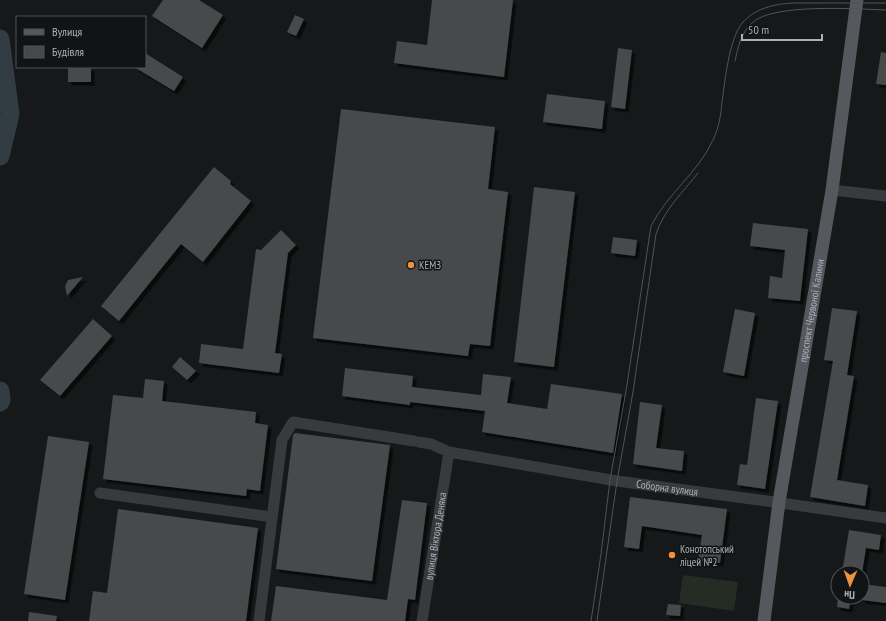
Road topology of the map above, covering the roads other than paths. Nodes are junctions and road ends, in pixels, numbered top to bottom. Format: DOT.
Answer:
graph roads {
  1 [pos="857,0"];
  2 [pos="832,190"];
  3 [pos="886,196"];
  4 [pos="449,452"];
  5 [pos="100,493"];
  6 [pos="779,502"];
  7 [pos="272,517"];
  8 [pos="886,518"];
  9 [pos="259,621"];
  10 [pos="422,621"];
  11 [pos="764,621"];
  1 -- 2 [label="main road, проспект Червоної Калини"];
  2 -- 3 [label="street"];
  2 -- 6 [label="main road, проспект Червоної Калини"];
  4 -- 6 [label="street, Соборна вулиця"];
  4 -- 7 [label="street, Соборна вулиця"];
  4 -- 10 [label="street, вулиця Віктора Деняка"];
  5 -- 7 [label="street"];
  6 -- 8 [label="street, Соборна вулиця"];
  6 -- 11 [label="main road, проспект Червоної Калини"];
  7 -- 9 [label="street"];
}
